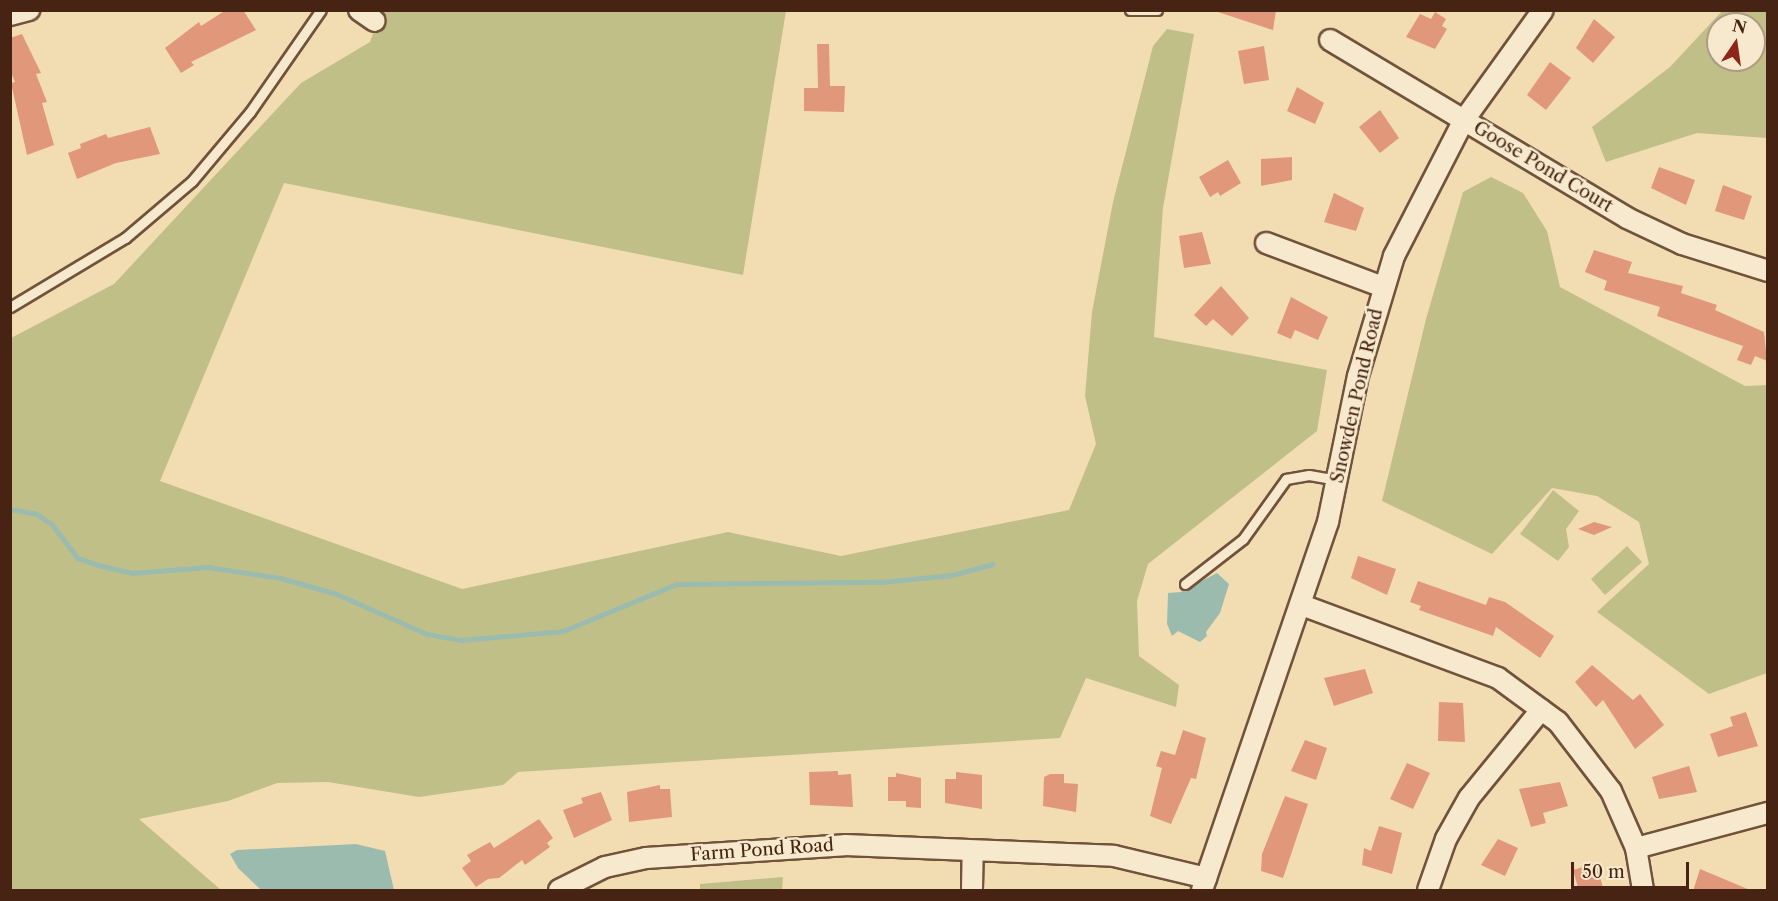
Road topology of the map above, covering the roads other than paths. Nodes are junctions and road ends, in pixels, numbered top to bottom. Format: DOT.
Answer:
graph roads {
  1 [pos="29,10"];
  2 [pos="321,10"];
  3 [pos="1130,10"];
  4 [pos="1156,10"];
  5 [pos="1543,10"];
  6 [pos="10,15"];
  7 [pos="1330,40"];
  8 [pos="1464,120"];
  9 [pos="1266,243"];
  10 [pos="1767,271"];
  11 [pos="1383,287"];
  12 [pos="10,307"];
  13 [pos="1338,480"];
  14 [pos="1185,584"];
  15 [pos="1302,605"];
  16 [pos="1541,710"];
  17 [pos="1767,813"];
  18 [pos="1636,848"];
  19 [pos="973,851"];
  20 [pos="1204,884"];
  21 [pos="559,891"];
  22 [pos="972,891"];
  23 [pos="1428,891"];
  24 [pos="1643,891"];
  1 -- 6 [label="street"];
  2 -- 12 [label="lane"];
  3 -- 4 [label="lane"];
  5 -- 8 [label="street, Snowden Pond Road"];
  7 -- 8 [label="street, Goose Pond Court"];
  8 -- 10 [label="street, Goose Pond Court"];
  8 -- 11 [label="street, Snowden Pond Road"];
  9 -- 11 [label="street"];
  11 -- 13 [label="street, Snowden Pond Road"];
  13 -- 14 [label="lane"];
  13 -- 15 [label="street, Snowden Pond Road"];
  15 -- 16 [label="street"];
  15 -- 20 [label="street, Snowden Pond Road"];
  16 -- 18 [label="street"];
  16 -- 23 [label="street"];
  17 -- 18 [label="street"];
  18 -- 24 [label="street"];
  19 -- 20 [label="street, Farm Pond Road"];
  19 -- 21 [label="street, Farm Pond Road"];
  19 -- 22 [label="street"];
}
